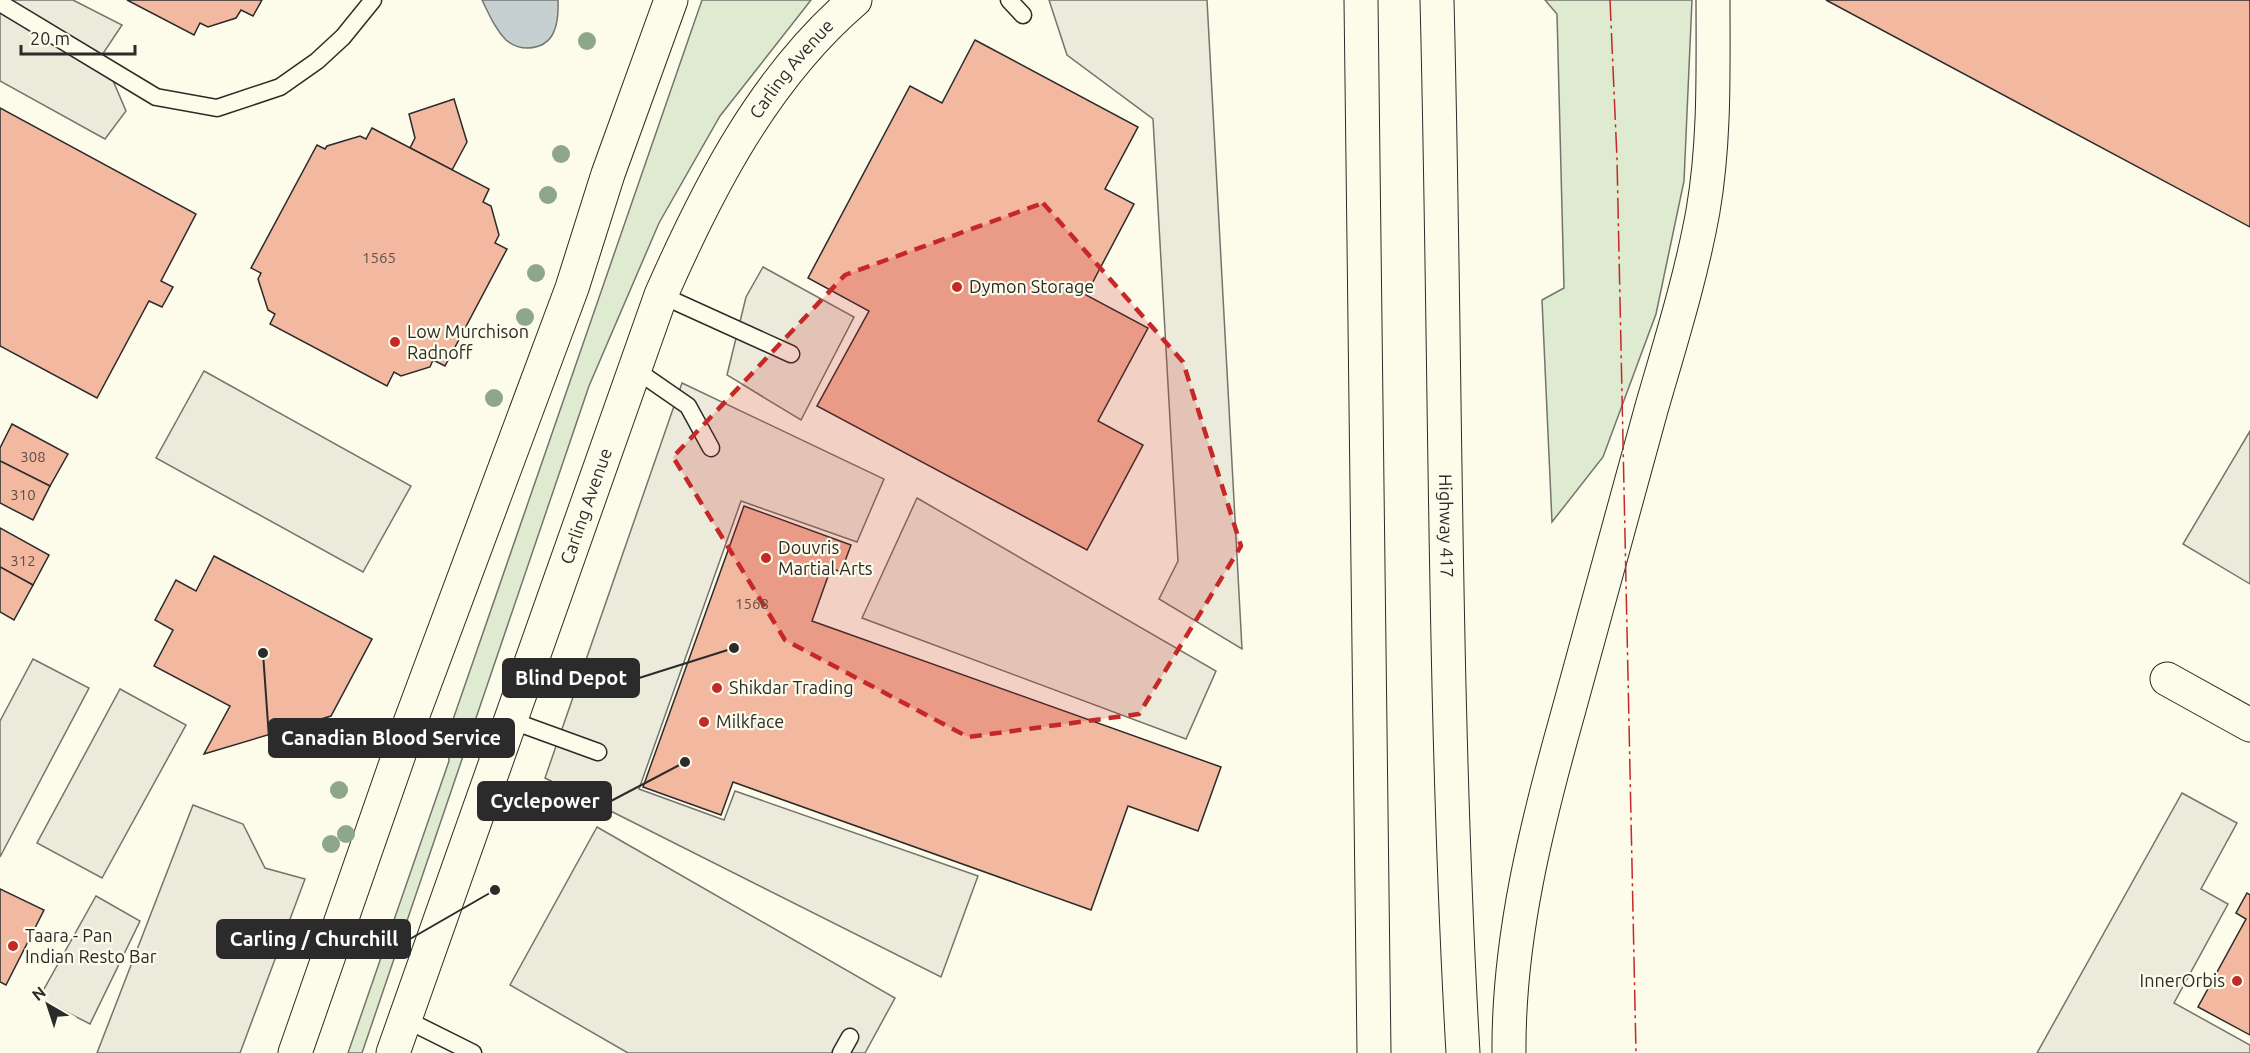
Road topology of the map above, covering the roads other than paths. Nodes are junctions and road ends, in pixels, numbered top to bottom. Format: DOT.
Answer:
graph roads {
  1 [pos="373,0"];
  2 [pos="671,0"];
  3 [pos="855,0"];
  4 [pos="1009,0"];
  5 [pos="1361,0"];
  6 [pos="1437,0"];
  7 [pos="1713,0"];
  8 [pos="0,3"];
  9 [pos="1023,15"];
  10 [pos="661,295"];
  11 [pos="790,354"];
  12 [pos="633,368"];
  13 [pos="711,448"];
  14 [pos="2167,679"];
  15 [pos="510,720"];
  16 [pos="2250,724"];
  17 [pos="598,753"];
  18 [pos="405,1019"];
  19 [pos="850,1037"];
  20 [pos="295,1053"];
  21 [pos="393,1053"];
  22 [pos="472,1053"];
  23 [pos="840,1053"];
  24 [pos="1374,1053"];
  25 [pos="1463,1053"];
  26 [pos="1509,1053"];
  1 -- 8 [label="lane"];
  2 -- 20 [label="main road"];
  3 -- 10 [label="main road, Carling Avenue"];
  4 -- 9 [label="lane"];
  5 -- 24 [label="main road"];
  6 -- 25 [label="main road, Highway 417"];
  7 -- 26 [label="main road"];
  10 -- 11 [label="lane"];
  10 -- 12 [label="main road, Carling Avenue"];
  12 -- 13 [label="lane"];
  12 -- 15 [label="main road, Carling Avenue"];
  14 -- 16 [label="main road"];
  15 -- 17 [label="lane"];
  15 -- 18 [label="main road, Carling Avenue"];
  18 -- 21 [label="main road, Carling Avenue"];
  18 -- 22 [label="lane"];
  19 -- 23 [label="lane"];
}
